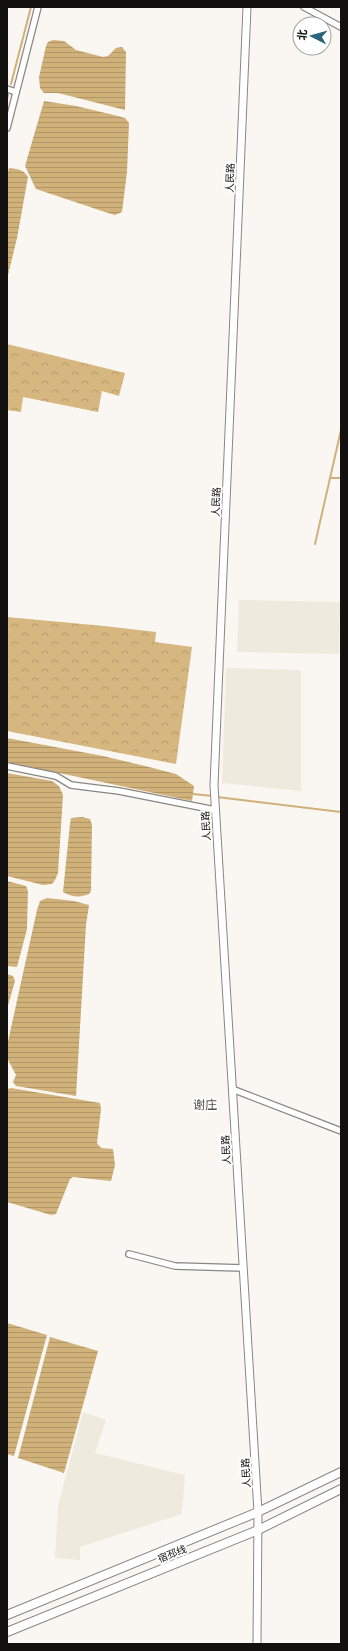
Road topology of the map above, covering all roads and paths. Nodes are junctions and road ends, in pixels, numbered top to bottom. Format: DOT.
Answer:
graph roads {
  1 [pos="38,7"];
  2 [pos="247,7"];
  3 [pos="304,7"];
  4 [pos="341,27"];
  5 [pos="7,89"];
  6 [pos="16,92"];
  7 [pos="7,128"];
  8 [pos="7,766"];
  9 [pos="215,810"];
  10 [pos="232,1089"];
  11 [pos="341,1131"];
  12 [pos="129,1254"];
  13 [pos="243,1268"];
  14 [pos="341,1472"];
  15 [pos="341,1489"];
  16 [pos="258,1512"];
  17 [pos="258,1530"];
  18 [pos="7,1615"];
  19 [pos="7,1632"];
  20 [pos="257,1644"];
  1 -- 6 [label="street"];
  2 -- 9 [label="street, 人民路"];
  3 -- 4 [label="street"];
  5 -- 6 [label="street"];
  6 -- 7 [label="street"];
  8 -- 9 [label="street"];
  9 -- 10 [label="street, 人民路"];
  10 -- 11 [label="street"];
  10 -- 13 [label="street, 人民路"];
  12 -- 13 [label="street"];
  13 -- 16 [label="street, 人民路"];
  14 -- 16 [label="main road, 宿邳线"];
  15 -- 17 [label="main road, 宿邳线"];
  16 -- 17 [label="street, 人民路"];
  16 -- 18 [label="main road, 宿邳线"];
  17 -- 19 [label="main road, 宿邳线"];
  17 -- 20 [label="street, 人民路"];
}
